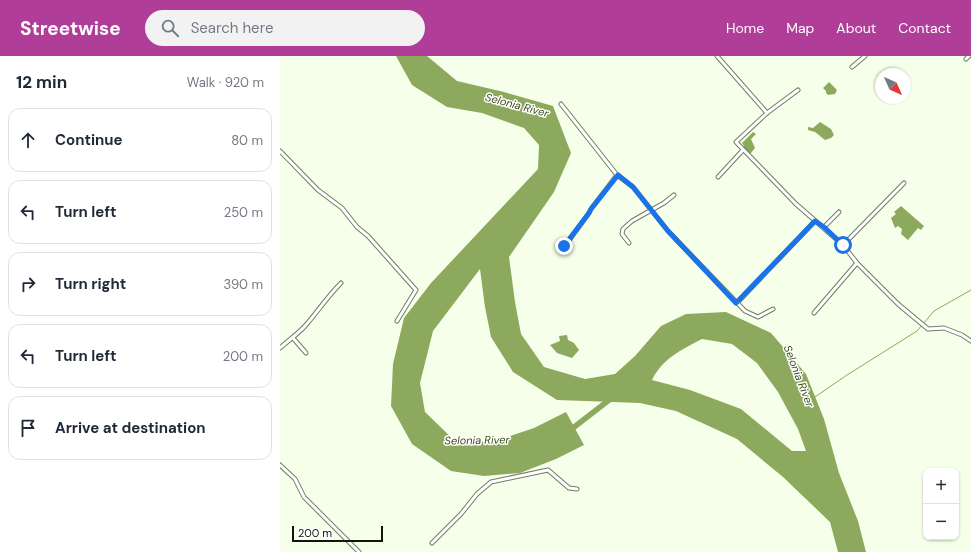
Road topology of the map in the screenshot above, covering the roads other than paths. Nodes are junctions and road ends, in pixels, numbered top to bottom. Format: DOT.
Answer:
graph roads {
  1 [pos="717,56"];
  2 [pos="865,56"];
  3 [pos="852,67"];
  4 [pos="798,90"];
  5 [pos="561,104"];
  6 [pos="767,113"];
  7 [pos="743,150"];
  8 [pos="280,151"];
  9 [pos="618,175"];
  10 [pos="718,177"];
  11 [pos="904,183"];
  12 [pos="674,195"];
  13 [pos="650,210"];
  14 [pos="839,212"];
  15 [pos="815,221"];
  16 [pos="824,227"];
  17 [pos="628,243"];
  18 [pos="843,245"];
  19 [pos="564,246"];
  20 [pos="857,263"];
  21 [pos="341,283"];
  22 [pos="736,303"];
  23 [pos="773,309"];
  24 [pos="814,313"];
  25 [pos="397,321"];
  26 [pos="292,338"];
  27 [pos="971,341"];
  28 [pos="280,348"];
  29 [pos="306,353"];
  30 [pos="280,465"];
  31 [pos="577,489"];
  32 [pos="432,543"];
  33 [pos="359,552"];
  1 -- 6 [label="street"];
  2 -- 3 [label="street"];
  4 -- 6 [label="street"];
  5 -- 9 [label="street"];
  6 -- 7 [label="street"];
  7 -- 10 [label="street"];
  7 -- 15 [label="street"];
  8 -- 25 [label="street"];
  9 -- 13 [label="street"];
  9 -- 19 [label="street"];
  11 -- 18 [label="street"];
  12 -- 13 [label="street"];
  13 -- 17 [label="street"];
  13 -- 22 [label="street"];
  14 -- 16 [label="street"];
  15 -- 16 [label="street"];
  15 -- 22 [label="street"];
  16 -- 18 [label="street"];
  18 -- 20 [label="street"];
  20 -- 24 [label="street"];
  20 -- 27 [label="street"];
  21 -- 26 [label="street"];
  22 -- 23 [label="street"];
  26 -- 28 [label="street"];
  26 -- 29 [label="street"];
  30 -- 33 [label="street"];
  31 -- 32 [label="street"];
}
